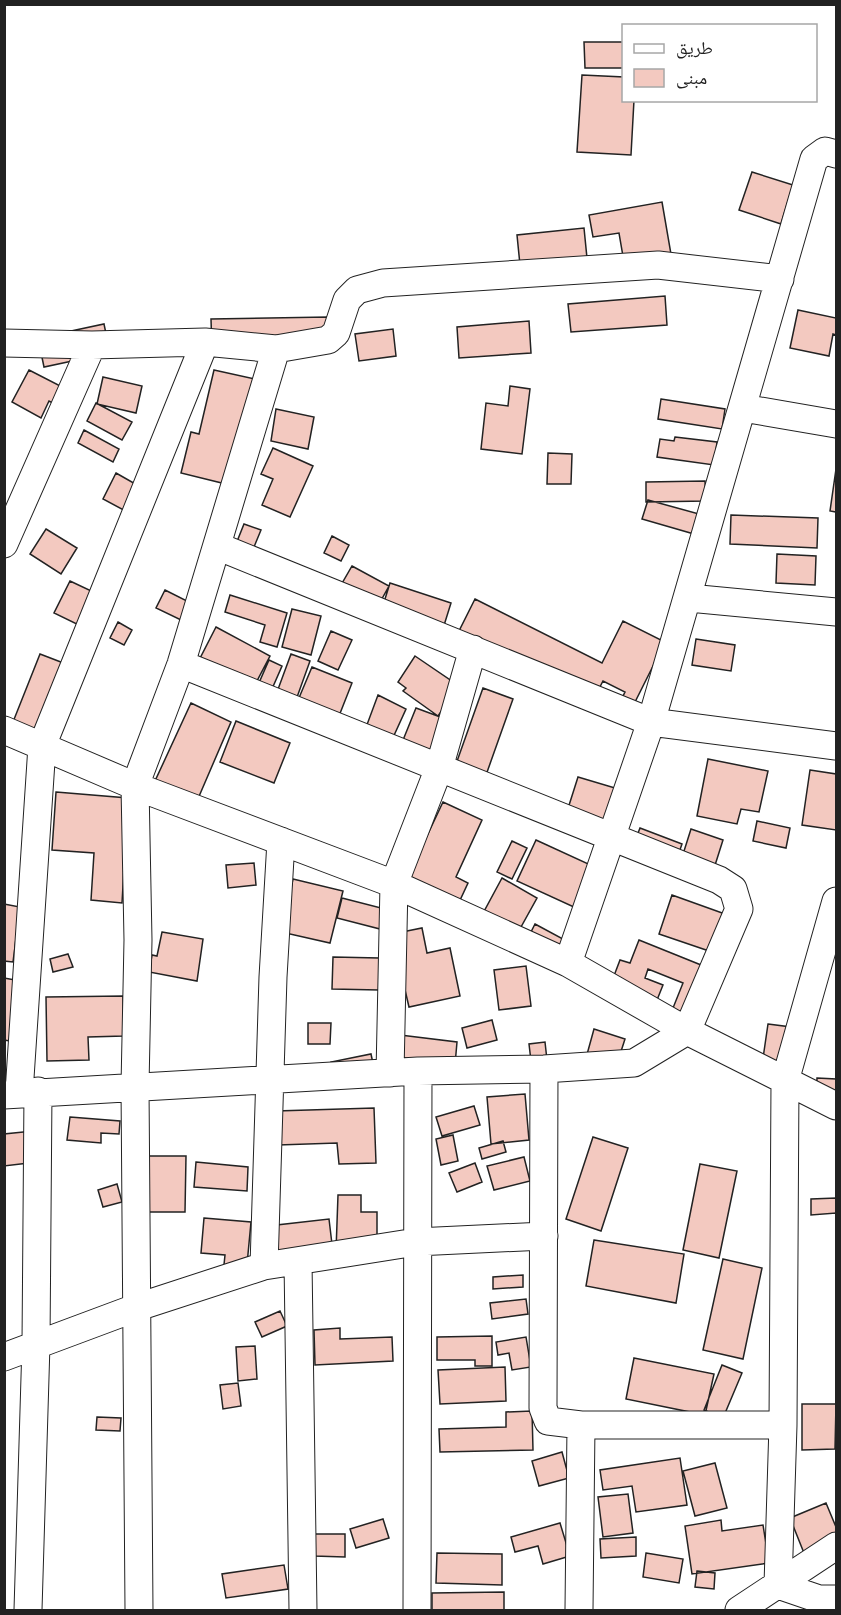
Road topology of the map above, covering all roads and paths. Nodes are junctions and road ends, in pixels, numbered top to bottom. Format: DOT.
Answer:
graph roads {
  1 [pos="837,154"];
  2 [pos="780,279"];
  3 [pos="204,342"];
  4 [pos="4,343"];
  5 [pos="92,345"];
  6 [pos="276,349"];
  7 [pos="743,408"];
  8 [pos="837,424"];
  9 [pos="4,544"];
  10 [pos="218,546"];
  11 [pos="689,598"];
  12 [pos="837,612"];
  13 [pos="473,649"];
  14 [pos="181,664"];
  15 [pos="651,722"];
  16 [pos="4,730"];
  17 [pos="42,746"];
  18 [pos="837,746"];
  19 [pos="439,768"];
  20 [pos="135,786"];
  21 [pos="611,838"];
  22 [pos="281,841"];
  23 [pos="394,884"];
  24 [pos="837,901"];
  25 [pos="568,963"];
  26 [pos="687,1031"];
  27 [pos="544,1069"];
  28 [pos="418,1071"];
  29 [pos="390,1073"];
  30 [pos="270,1079"];
  31 [pos="785,1081"];
  32 [pos="135,1086"];
  33 [pos="21,1093"];
  34 [pos="837,1106"];
  35 [pos="544,1236"];
  36 [pos="416,1242"];
  37 [pos="298,1261"];
  38 [pos="264,1266"];
  39 [pos="138,1307"];
  40 [pos="36,1344"];
  41 [pos="4,1357"];
  42 [pos="581,1425"];
  43 [pos="783,1425"];
  44 [pos="837,1546"];
  45 [pos="837,1599"];
  46 [pos="757,1601"];
  47 [pos="28,1611"];
  48 [pos="139,1611"];
  49 [pos="303,1611"];
  50 [pos="417,1611"];
  51 [pos="579,1611"];
  1 -- 2 [label="street"];
  2 -- 6 [label="street"];
  2 -- 7 [label="street"];
  3 -- 5 [label="street"];
  3 -- 6 [label="street"];
  3 -- 17 [label="street"];
  4 -- 5 [label="street"];
  5 -- 9 [label="street"];
  6 -- 10 [label="street"];
  7 -- 8 [label="street"];
  7 -- 11 [label="street"];
  10 -- 13 [label="street"];
  10 -- 14 [label="street"];
  11 -- 12 [label="street"];
  11 -- 15 [label="street"];
  13 -- 15 [label="street"];
  13 -- 19 [label="street"];
  14 -- 19 [label="street"];
  14 -- 20 [label="street"];
  15 -- 18 [label="street"];
  15 -- 21 [label="street"];
  16 -- 17 [label="street"];
  17 -- 20 [label="street"];
  17 -- 33 [label="street"];
  19 -- 21 [label="street"];
  19 -- 23 [label="street"];
  20 -- 22 [label="street"];
  20 -- 32 [label="street"];
  21 -- 25 [label="street"];
  21 -- 26 [label="street"];
  22 -- 23 [label="street"];
  22 -- 30 [label="street"];
  23 -- 25 [label="street"];
  23 -- 29 [label="street"];
  24 -- 31 [label="street"];
  25 -- 26 [label="street"];
  26 -- 27 [label="street"];
  26 -- 31 [label="street"];
  27 -- 28 [label="street"];
  27 -- 35 [label="street"];
  28 -- 29 [label="street"];
  28 -- 36 [label="street"];
  29 -- 30 [label="street"];
  30 -- 32 [label="street"];
  30 -- 38 [label="street"];
  31 -- 34 [label="street"];
  31 -- 43 [label="street"];
  32 -- 33 [label="street"];
  32 -- 39 [label="street"];
  33 -- 40 [label="street"];
  35 -- 36 [label="street"];
  35 -- 42 [label="street"];
  36 -- 37 [label="street"];
  36 -- 50 [label="street"];
  37 -- 38 [label="street"];
  37 -- 49 [label="street"];
  38 -- 39 [label="street"];
  39 -- 40 [label="street"];
  39 -- 48 [label="street"];
  40 -- 41 [label="street"];
  40 -- 47 [label="street"];
  42 -- 43 [label="street"];
  42 -- 51 [label="street"];
  43 -- 46 [label="street"];
  44 -- 46 [label="street"];
  45 -- 46 [label="street"];
}
